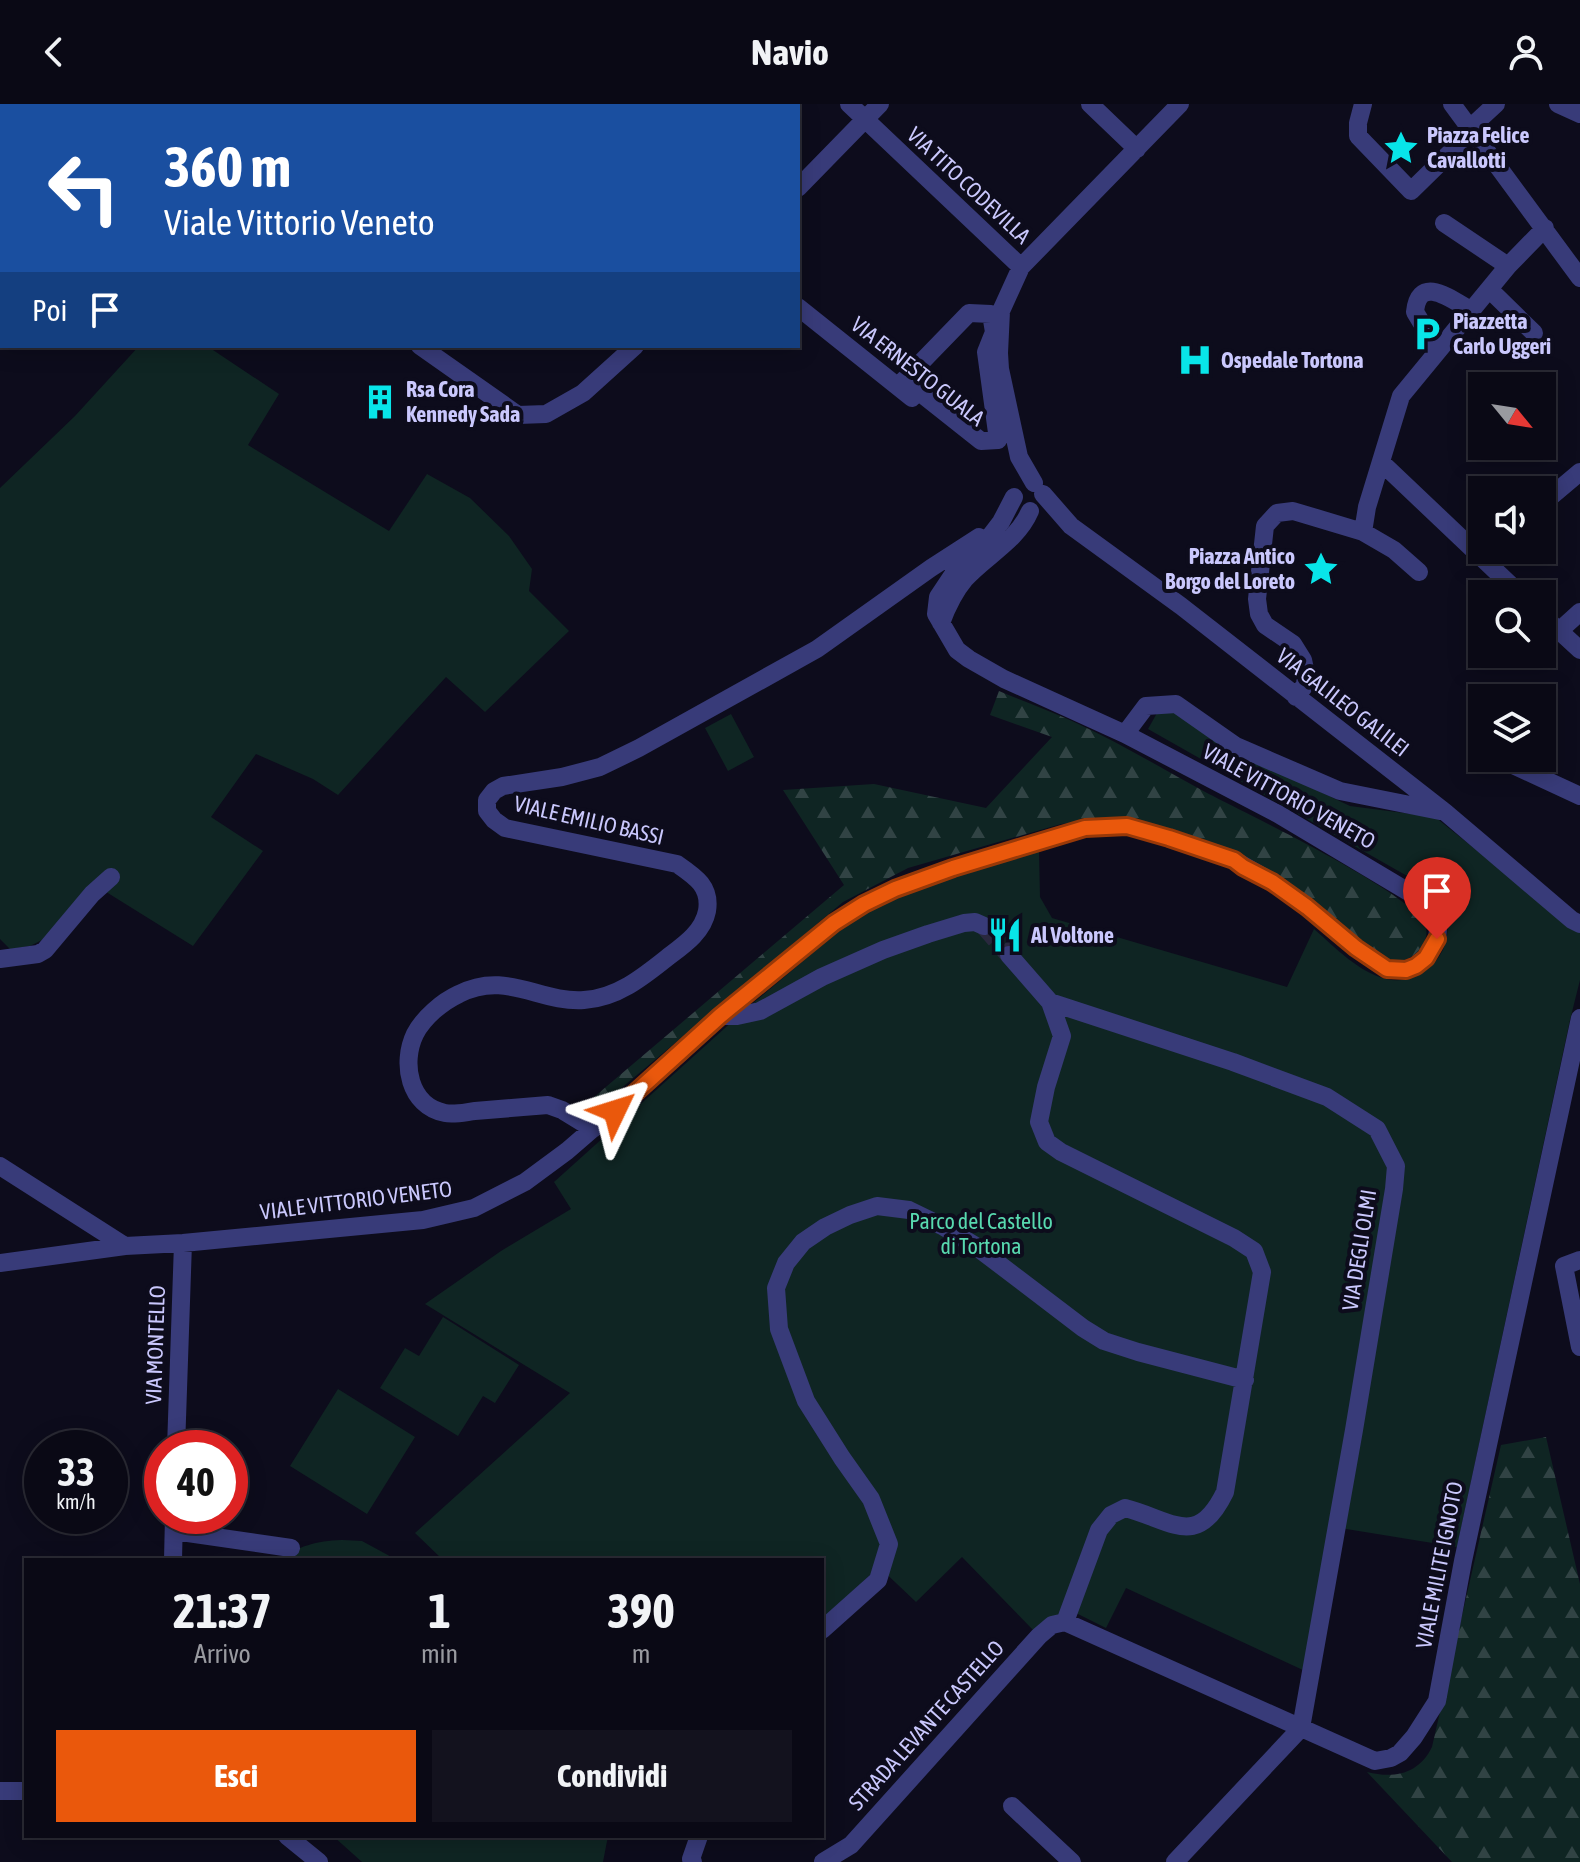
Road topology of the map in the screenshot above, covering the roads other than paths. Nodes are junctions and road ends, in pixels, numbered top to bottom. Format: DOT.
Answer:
graph roads {
  1 [pos="849,104"];
  2 [pos="880,104"];
  3 [pos="1090,104"];
  4 [pos="1180,104"];
  5 [pos="1363,104"];
  6 [pos="1452,104"];
  7 [pos="1496,104"];
  8 [pos="1558,104"];
  9 [pos="1580,114"];
  10 [pos="864,119"];
  11 [pos="1470,128"];
  12 [pos="1137,149"];
  13 [pos="800,186"];
  14 [pos="1444,223"];
  15 [pos="1542,231"];
  16 [pos="1508,266"];
  17 [pos="1021,267"];
  18 [pos="1580,278"];
  19 [pos="1489,289"];
  20 [pos="1004,303"];
  21 [pos="800,309"];
  22 [pos="1472,311"];
  23 [pos="1529,329"];
  24 [pos="423,348"];
  25 [pos="633,348"];
  26 [pos="1438,350"];
  27 [pos="892,383"];
  28 [pos="1011,448"];
  29 [pos="1382,463"];
  30 [pos="1580,472"];
  31 [pos="1556,492"];
  32 [pos="1029,497"];
  33 [pos="1001,522"];
  34 [pos="1363,532"];
  35 [pos="1468,539"];
  36 [pos="1494,564"];
  37 [pos="1419,572"];
  38 [pos="1508,580"];
  39 [pos="1580,612"];
  40 [pos="941,623"];
  41 [pos="1556,628"];
  42 [pos="1559,631"];
  43 [pos="1580,650"];
  44 [pos="1296,697"];
  45 [pos="1125,734"];
  46 [pos="1528,772"];
  47 [pos="1580,796"];
  48 [pos="1445,812"];
  49 [pos="111,877"];
  50 [pos="1580,924"];
  51 [pos="984,926"];
  52 [pos="1009,955"];
  53 [pos="0,959"];
  54 [pos="1050,1002"];
  55 [pos="720,1016"];
  56 [pos="1580,1018"];
  57 [pos="593,1129"];
  58 [pos="0,1166"];
  59 [pos="183,1243"];
  60 [pos="125,1246"];
  61 [pos="0,1263"];
  62 [pos="1572,1263"];
  63 [pos="1580,1347"];
  64 [pos="1245,1380"];
  65 [pos="177,1430"];
  66 [pos="174,1534"];
  67 [pos="223,1534"];
  68 [pos="291,1548"];
  69 [pos="173,1558"];
  70 [pos="1065,1622"];
  71 [pos="824,1628"];
  72 [pos="1301,1728"];
  73 [pos="0,1791"];
  74 [pos="24,1791"];
  75 [pos="1012,1806"];
  76 [pos="289,1838"];
  77 [pos="698,1838"];
  78 [pos="319,1862"];
  79 [pos="693,1862"];
  80 [pos="823,1862"];
  81 [pos="1072,1862"];
  82 [pos="1175,1862"];
  1 -- 10 [label="street, VIA TITO CODEVILLA"];
  2 -- 10 [label="street"];
  3 -- 12 [label="street"];
  4 -- 12 [label="street"];
  5 -- 11 [label="street"];
  6 -- 11 [label="street"];
  7 -- 11 [label="street"];
  8 -- 9 [label="street"];
  10 -- 13 [label="street"];
  10 -- 17 [label="street, VIA TITO CODEVILLA"];
  11 -- 15 [label="street"];
  12 -- 17 [label="street"];
  14 -- 16 [label="street"];
  15 -- 16 [label="street"];
  15 -- 18 [label="street"];
  16 -- 19 [label="street"];
  17 -- 20 [label="street"];
  19 -- 22 [label="street"];
  19 -- 23 [label="street"];
  20 -- 27 [label="street"];
  20 -- 28 [label="street"];
  21 -- 27 [label="street, VIA ERNESTO GUALA"];
  22 -- 26 [label="street"];
  22 -- 26 [label="street"];
  24 -- 25 [label="street"];
  26 -- 29 [label="street"];
  27 -- 28 [label="street, VIA ERNESTO GUALA"];
  28 -- 28 [label="street"];
  28 -- 32 [label="street"];
  29 -- 34 [label="street"];
  29 -- 35 [label="street"];
  30 -- 31 [label="street"];
  32 -- 33 [label="street"];
  32 -- 40 [label="street"];
  32 -- 44 [label="street, VIA GALILEO GALILEI"];
  33 -- 40 [label="street"];
  33 -- 57 [label="street, VIALE EMILIO BASSI"];
  34 -- 37 [label="street"];
  34 -- 44 [label="street"];
  36 -- 38 [label="street"];
  39 -- 42 [label="street"];
  40 -- 45 [label="street, VIALE VITTORIO VENETO"];
  41 -- 42 [label="street"];
  42 -- 43 [label="street"];
  44 -- 48 [label="street, VIA GALILEO GALILEI"];
  45 -- 48 [label="street"];
  45 -- 55 [label="street, VIALE VITTORIO VENETO"];
  46 -- 47 [label="street"];
  48 -- 50 [label="street, VIA GALILEO GALILEI"];
  49 -- 53 [label="street"];
  51 -- 55 [label="street"];
  52 -- 54 [label="street"];
  54 -- 64 [label="street"];
  54 -- 72 [label="street, VIA DEGLI OLMI"];
  55 -- 57 [label="street, VIALE VITTORIO VENETO"];
  56 -- 72 [label="street, VIALE MILITE IGNOTO"];
  57 -- 59 [label="street, VIALE VITTORIO VENETO"];
  58 -- 60 [label="street"];
  59 -- 60 [label="street"];
  59 -- 65 [label="street, VIA MONTELLO"];
  60 -- 61 [label="street"];
  62 -- 63 [label="street"];
  64 -- 70 [label="street"];
  64 -- 71 [label="street"];
  66 -- 69 [label="street"];
  67 -- 68 [label="street"];
  70 -- 72 [label="street, VIALE MILITE IGNOTO"];
  70 -- 80 [label="street, STRADA LEVANTE CASTELLO"];
  72 -- 82 [label="street"];
  73 -- 74 [label="street"];
  75 -- 81 [label="street"];
  76 -- 78 [label="street"];
  77 -- 79 [label="street"];
}
